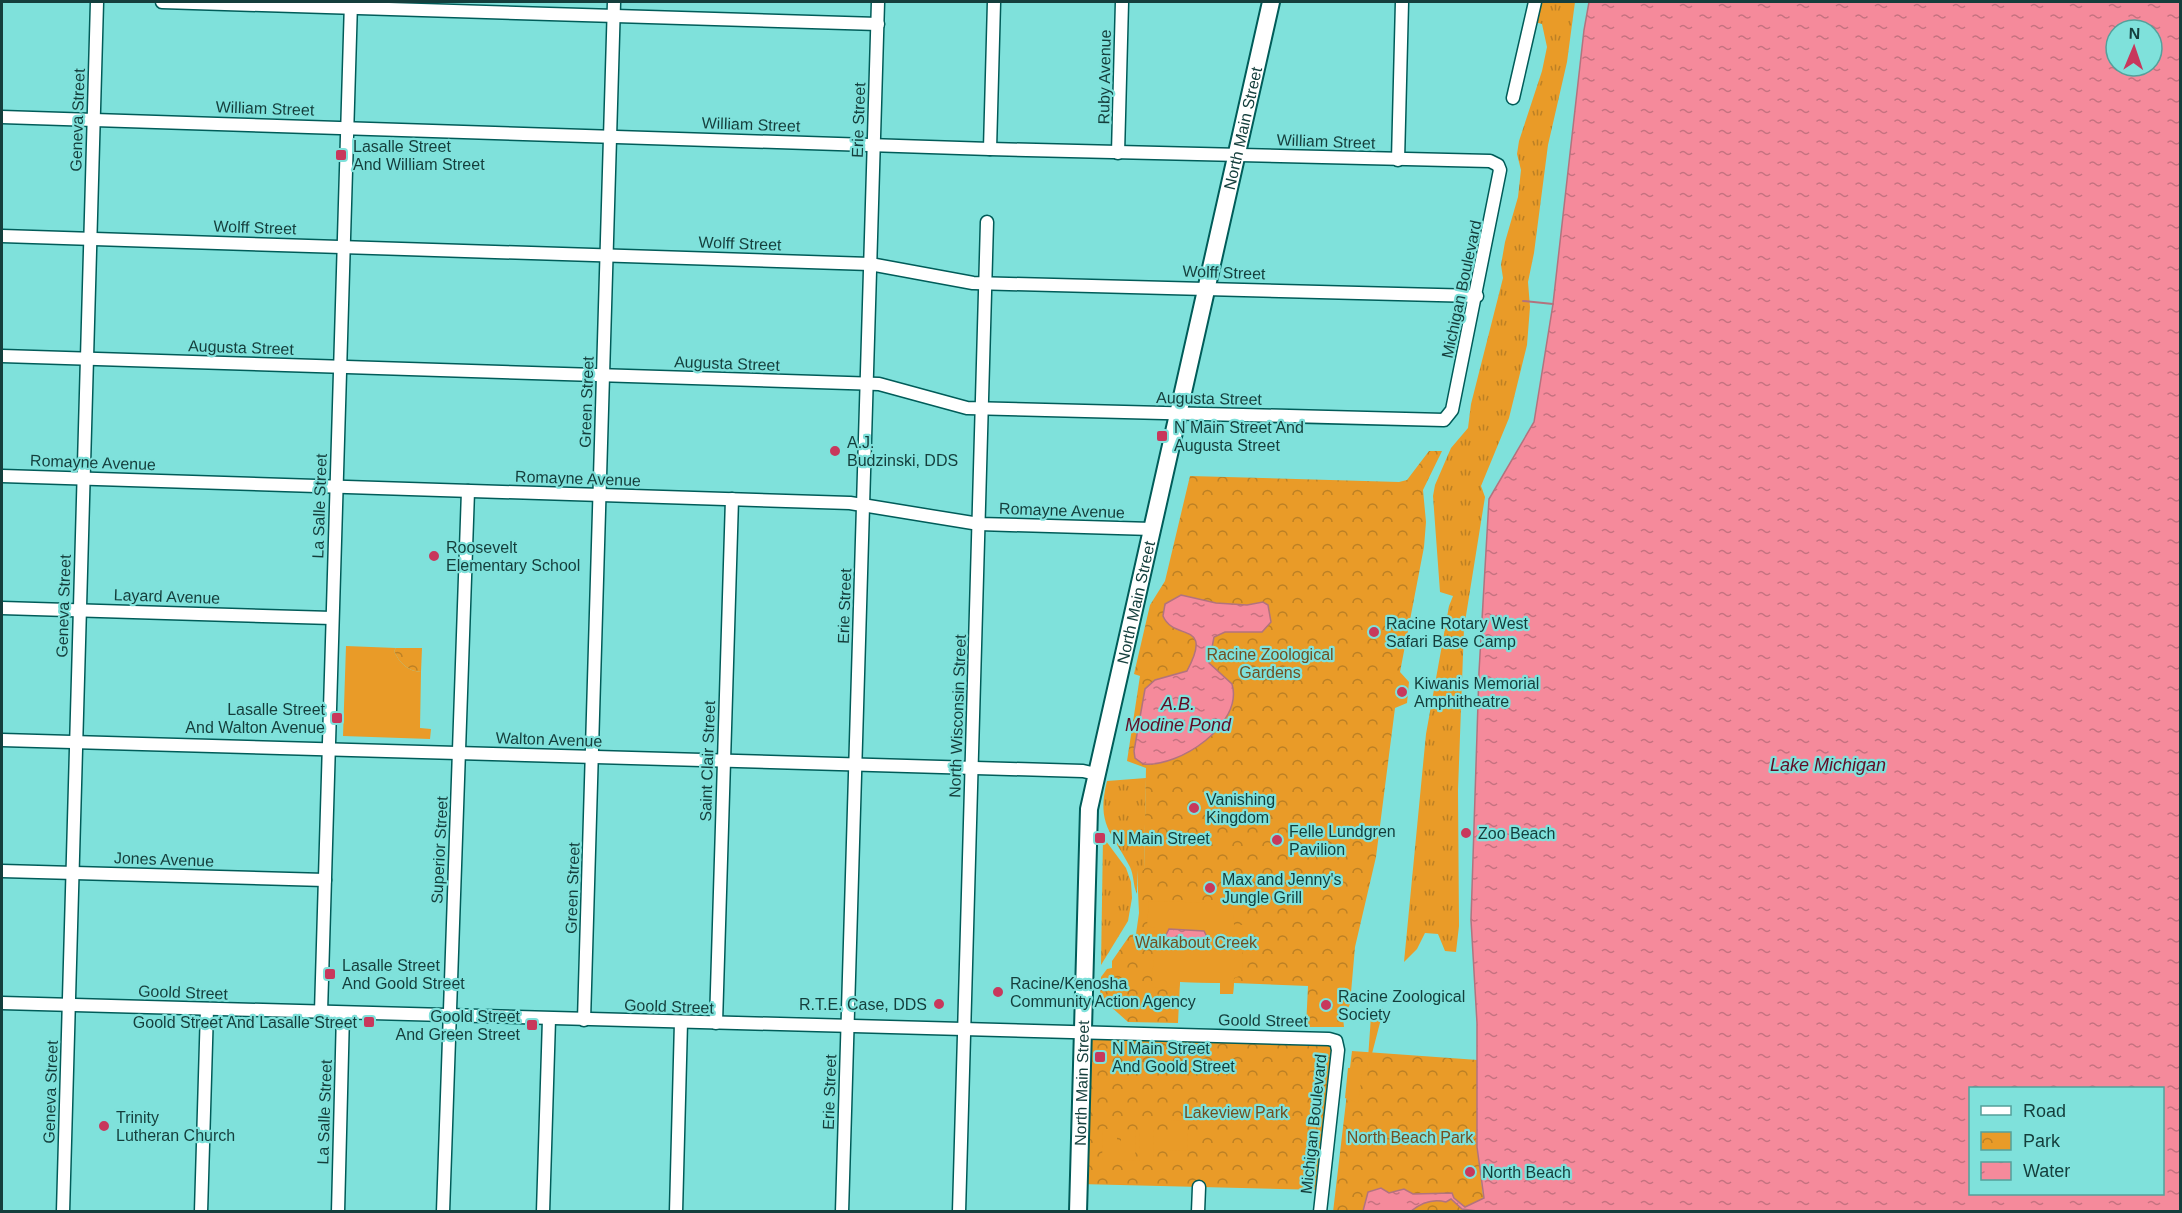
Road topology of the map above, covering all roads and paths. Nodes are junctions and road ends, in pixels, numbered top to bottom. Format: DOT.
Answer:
graph roads {
  1 [pos="97,2"];
  2 [pos="162,2"];
  3 [pos="614,2"];
  4 [pos="878,2"];
  5 [pos="994,2"];
  6 [pos="1122,2"];
  7 [pos="1271,2"];
  8 [pos="1402,2"];
  9 [pos="1535,2"];
  10 [pos="351,4"];
  11 [pos="614,16"];
  12 [pos="878,24"];
  13 [pos="1514,98"];
  14 [pos="2,117"];
  15 [pos="94,119"];
  16 [pos="347,127"];
  17 [pos="610,136"];
  18 [pos="874,144"];
  19 [pos="990,149"];
  20 [pos="1118,153"];
  21 [pos="1239,155"];
  22 [pos="1398,160"];
  23 [pos="1498,165"];
  24 [pos="987,222"];
  25 [pos="2,236"];
  26 [pos="90,239"];
  27 [pos="344,247"];
  28 [pos="607,256"];
  29 [pos="870,264"];
  30 [pos="986,284"];
  31 [pos="1208,288"];
  32 [pos="1477,296"];
  33 [pos="2,356"];
  34 [pos="87,359"];
  35 [pos="340,366"];
  36 [pos="604,375"];
  37 [pos="867,384"];
  38 [pos="982,409"];
  39 [pos="1179,414"];
  40 [pos="1448,418"];
  41 [pos="2,476"];
  42 [pos="84,479"];
  43 [pos="336,486"];
  44 [pos="468,491"];
  45 [pos="600,495"];
  46 [pos="732,499"];
  47 [pos="863,504"];
  48 [pos="979,524"];
  49 [pos="1152,529"];
  50 [pos="2,608"];
  51 [pos="79,610"];
  52 [pos="332,618"];
  53 [pos="2,740"];
  54 [pos="75,742"];
  55 [pos="328,749"];
  56 [pos="461,753"];
  57 [pos="592,757"];
  58 [pos="724,761"];
  59 [pos="855,765"];
  60 [pos="972,768"];
  61 [pos="1096,774"];
  62 [pos="2,871"];
  63 [pos="72,873"];
  64 [pos="325,880"];
  65 [pos="2,1003"];
  66 [pos="68,1005"];
  67 [pos="207,1009"];
  68 [pos="321,1012"];
  69 [pos="343,1013"];
  70 [pos="448,1016"];
  71 [pos="549,1019"];
  72 [pos="584,1020"];
  73 [pos="681,1022"];
  74 [pos="716,1023"];
  75 [pos="847,1027"];
  76 [pos="965,1029"];
  77 [pos="1082,1032"];
  78 [pos="1336,1041"];
  79 [pos="1199,1187"];
  80 [pos="63,1212"];
  81 [pos="201,1212"];
  82 [pos="338,1212"];
  83 [pos="442,1212"];
  84 [pos="543,1212"];
  85 [pos="676,1212"];
  86 [pos="842,1212"];
  87 [pos="959,1212"];
  88 [pos="1078,1212"];
  89 [pos="1198,1212"];
  90 [pos="1320,1212"];
  1 -- 15 [label="street, Geneva Street"];
  2 -- 10 [label="street"];
  3 -- 11 [label="street, Green Street"];
  4 -- 12 [label="street, Erie Street"];
  5 -- 19 [label="street"];
  6 -- 20 [label="street, Ruby Avenue"];
  7 -- 21 [label="main road, North Main Street"];
  8 -- 22 [label="street"];
  9 -- 13 [label="street"];
  10 -- 11 [label="street"];
  10 -- 16 [label="street, La Salle Street"];
  11 -- 12 [label="street"];
  11 -- 17 [label="street, Green Street"];
  12 -- 18 [label="street, Erie Street"];
  14 -- 15 [label="street, William Street"];
  15 -- 16 [label="street, William Street"];
  15 -- 26 [label="street, Geneva Street"];
  16 -- 17 [label="street, William Street"];
  16 -- 27 [label="street, La Salle Street"];
  17 -- 18 [label="street, William Street"];
  17 -- 28 [label="street, Green Street"];
  18 -- 19 [label="street, William Street"];
  18 -- 29 [label="street, Erie Street"];
  19 -- 20 [label="street, William Street"];
  20 -- 21 [label="street, William Street"];
  21 -- 22 [label="street, William Street"];
  21 -- 31 [label="main road, North Main Street"];
  22 -- 23 [label="street, William Street"];
  23 -- 32 [label="street, Michigan Boulevard"];
  24 -- 30 [label="street, North Wisconsin Street"];
  25 -- 26 [label="street, Wolff Street"];
  26 -- 27 [label="street, Wolff Street"];
  26 -- 34 [label="street, Geneva Street"];
  27 -- 28 [label="street, Wolff Street"];
  27 -- 35 [label="street, La Salle Street"];
  28 -- 29 [label="street, Wolff Street"];
  28 -- 36 [label="street, Green Street"];
  29 -- 30 [label="street, Wolff Street"];
  29 -- 37 [label="street, Erie Street"];
  30 -- 31 [label="street, Wolff Street"];
  30 -- 38 [label="street, North Wisconsin Street"];
  31 -- 32 [label="street, Wolff Street"];
  31 -- 39 [label="main road, North Main Street"];
  32 -- 40 [label="street, Michigan Boulevard"];
  33 -- 34 [label="street, Augusta Street"];
  34 -- 35 [label="street, Augusta Street"];
  34 -- 42 [label="street, Geneva Street"];
  35 -- 36 [label="street, Augusta Street"];
  35 -- 43 [label="street, La Salle Street"];
  36 -- 37 [label="street, Augusta Street"];
  36 -- 45 [label="street, Green Street"];
  37 -- 38 [label="street, Augusta Street"];
  37 -- 47 [label="street, Erie Street"];
  38 -- 39 [label="street, Augusta Street"];
  38 -- 48 [label="street, North Wisconsin Street"];
  39 -- 40 [label="street, Augusta Street"];
  39 -- 49 [label="main road, North Main Street"];
  41 -- 42 [label="street, Romayne Avenue"];
  42 -- 43 [label="street, Romayne Avenue"];
  42 -- 51 [label="street, Geneva Street"];
  43 -- 44 [label="street, Romayne Avenue"];
  43 -- 52 [label="street, La Salle Street"];
  44 -- 45 [label="street, Romayne Avenue"];
  44 -- 56 [label="street, Superior Street"];
  45 -- 46 [label="street, Romayne Avenue"];
  45 -- 57 [label="street, Green Street"];
  46 -- 47 [label="street, Romayne Avenue"];
  46 -- 58 [label="street, Saint Clair Street"];
  47 -- 48 [label="street, Romayne Avenue"];
  47 -- 59 [label="street, Erie Street"];
  48 -- 49 [label="street, Romayne Avenue"];
  48 -- 60 [label="street, North Wisconsin Street"];
  49 -- 61 [label="main road, North Main Street"];
  50 -- 51 [label="street, Layard Avenue"];
  51 -- 52 [label="street, Layard Avenue"];
  51 -- 54 [label="street, Geneva Street"];
  52 -- 55 [label="street, La Salle Street"];
  53 -- 54 [label="street, Walton Avenue"];
  54 -- 55 [label="street, Walton Avenue"];
  54 -- 63 [label="street, Geneva Street"];
  55 -- 56 [label="street, Walton Avenue"];
  55 -- 64 [label="street, La Salle Street"];
  56 -- 57 [label="street, Walton Avenue"];
  56 -- 70 [label="street, Superior Street"];
  57 -- 58 [label="street, Walton Avenue"];
  57 -- 72 [label="street, Green Street"];
  58 -- 59 [label="street, Walton Avenue"];
  58 -- 74 [label="street, Saint Clair Street"];
  59 -- 60 [label="street, Walton Avenue"];
  59 -- 75 [label="street, Erie Street"];
  60 -- 61 [label="street, Walton Avenue"];
  60 -- 76 [label="street, North Wisconsin Street"];
  61 -- 77 [label="main road, North Main Street"];
  62 -- 63 [label="street, Jones Avenue"];
  63 -- 64 [label="street, Jones Avenue"];
  63 -- 66 [label="street, Geneva Street"];
  64 -- 68 [label="street, La Salle Street"];
  65 -- 66 [label="street, Goold Street"];
  66 -- 67 [label="street, Goold Street"];
  66 -- 80 [label="street, Geneva Street"];
  67 -- 68 [label="street, Goold Street"];
  67 -- 81 [label="street"];
  68 -- 69 [label="street, Goold Street"];
  69 -- 70 [label="street, Goold Street"];
  69 -- 82 [label="street, La Salle Street"];
  70 -- 71 [label="street, Goold Street"];
  70 -- 83 [label="street, Superior Street"];
  71 -- 72 [label="street, Goold Street"];
  71 -- 84 [label="street"];
  72 -- 73 [label="street, Goold Street"];
  73 -- 74 [label="street, Goold Street"];
  73 -- 85 [label="street"];
  74 -- 75 [label="street, Goold Street"];
  75 -- 76 [label="street, Goold Street"];
  75 -- 86 [label="street, Erie Street"];
  76 -- 77 [label="street, Goold Street"];
  76 -- 87 [label="street, North Wisconsin Street"];
  77 -- 78 [label="street, Goold Street"];
  77 -- 88 [label="main road, North Main Street"];
  78 -- 90 [label="street, Michigan Boulevard"];
  79 -- 89 [label="street"];
}
